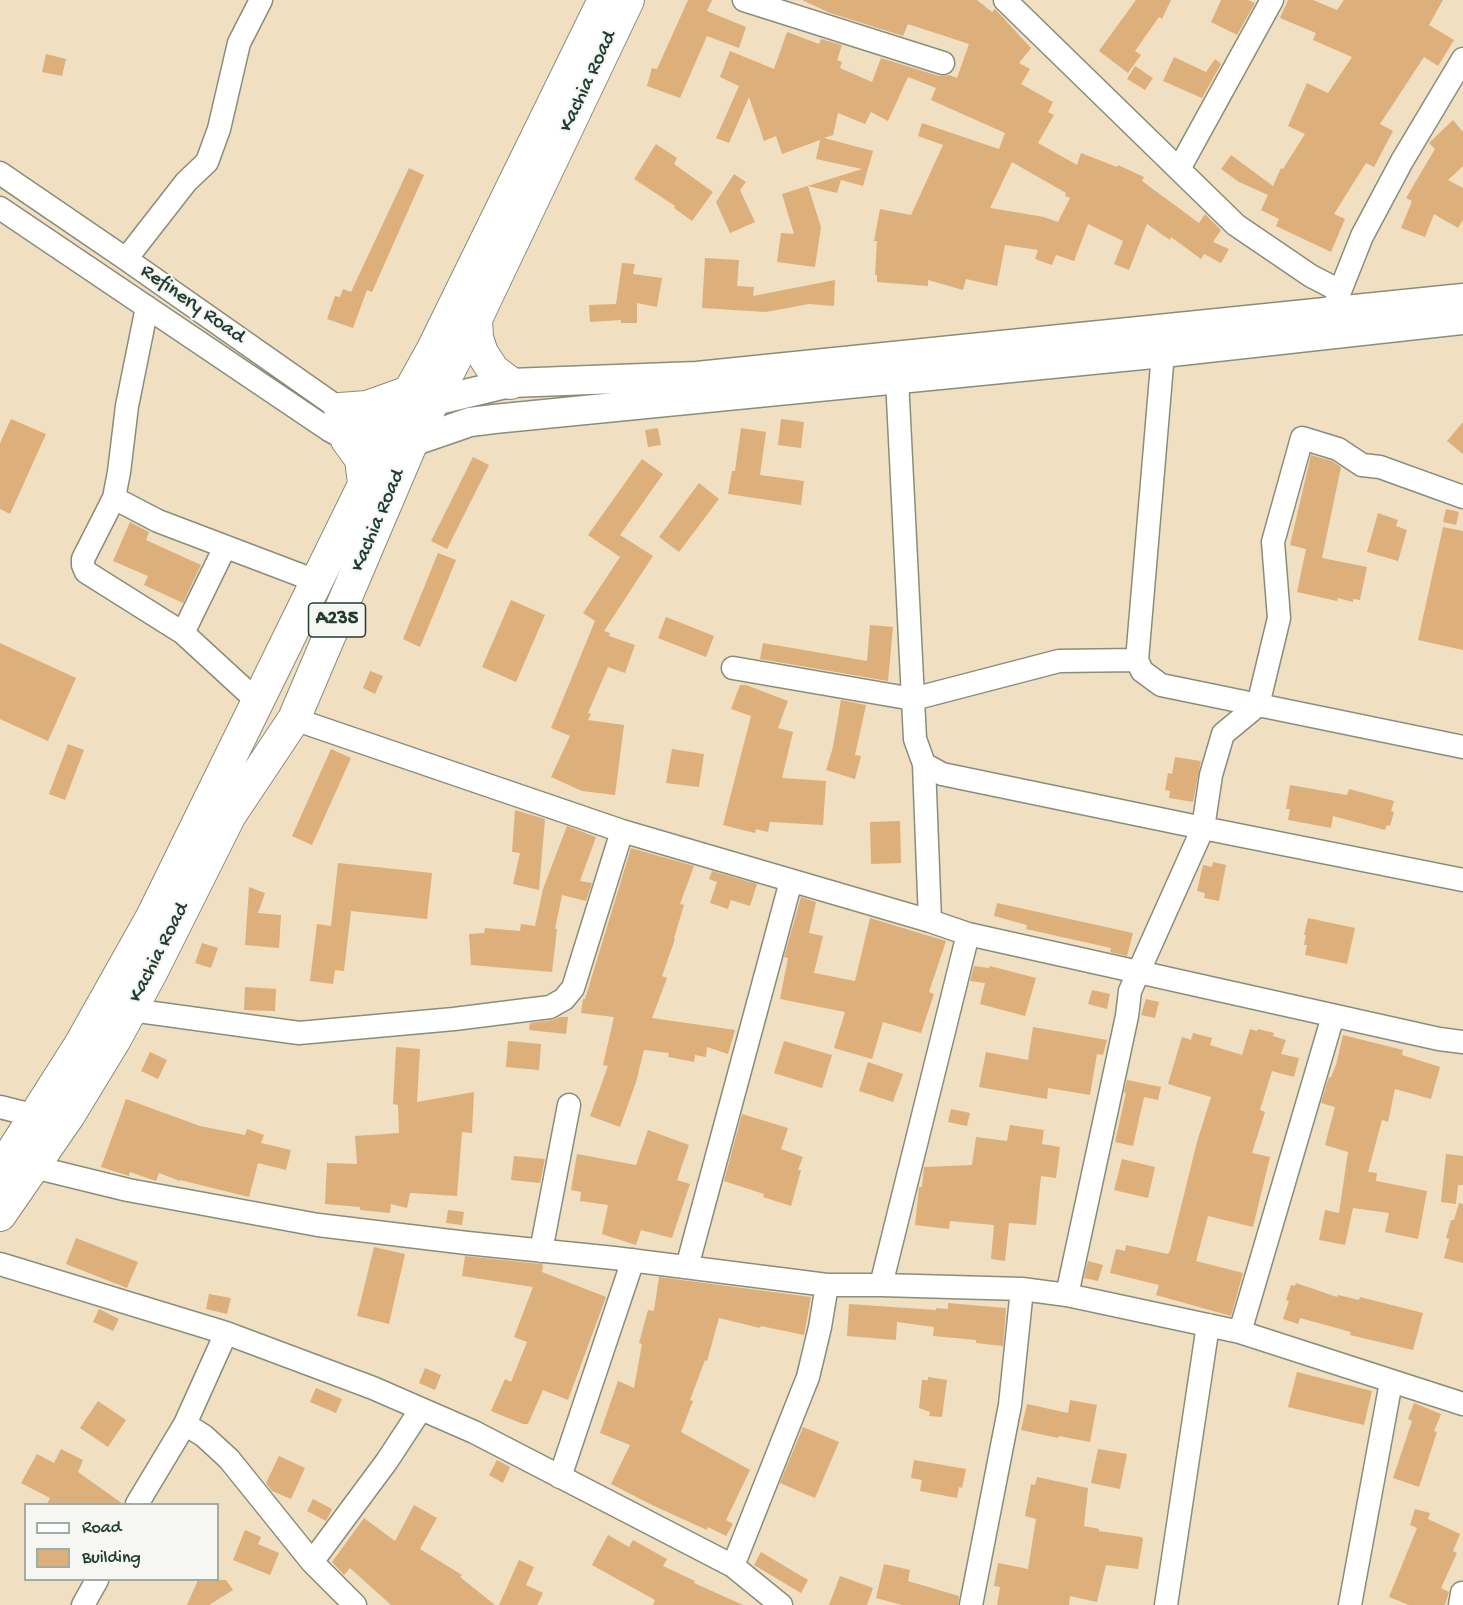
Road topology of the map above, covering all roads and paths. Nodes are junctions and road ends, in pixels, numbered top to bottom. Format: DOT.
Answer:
graph roads {
  1 [pos="261,0"];
  2 [pos="604,0"];
  3 [pos="628,0"];
  4 [pos="744,0"];
  5 [pos="1005,0"];
  6 [pos="1272,0"];
  7 [pos="1463,59"];
  8 [pos="943,63"];
  9 [pos="1179,169"];
  10 [pos="0,173"];
  11 [pos="0,208"];
  12 [pos="126,259"];
  13 [pos="1463,298"];
  14 [pos="1336,301"];
  15 [pos="147,307"];
  16 [pos="476,319"];
  17 [pos="1463,320"];
  18 [pos="445,353"];
  19 [pos="1162,353"];
  20 [pos="897,379"];
  21 [pos="510,383"];
  22 [pos="422,397"];
  23 [pos="328,415"];
  24 [pos="347,440"];
  25 [pos="394,441"];
  26 [pos="364,483"];
  27 [pos="114,498"];
  28 [pos="1463,498"];
  29 [pos="225,547"];
  30 [pos="316,581"];
  31 [pos="183,633"];
  32 [pos="1137,660"];
  33 [pos="733,668"];
  34 [pos="913,699"];
  35 [pos="257,701"];
  36 [pos="1258,705"];
  37 [pos="294,719"];
  38 [pos="1463,747"];
  39 [pos="924,764"];
  40 [pos="1203,828"];
  41 [pos="622,831"];
  42 [pos="1463,880"];
  43 [pos="792,881"];
  44 [pos="930,921"];
  45 [pos="968,934"];
  46 [pos="1140,974"];
  47 [pos="131,1010"];
  48 [pos="1333,1016"];
  49 [pos="1463,1042"];
  50 [pos="569,1105"];
  51 [pos="0,1107"];
  52 [pos="36,1116"];
  53 [pos="33,1167"];
  54 [pos="0,1171"];
  55 [pos="0,1215"];
  56 [pos="541,1251"];
  57 [pos="633,1260"];
  58 [pos="0,1264"];
  59 [pos="687,1267"];
  60 [pos="827,1285"];
  61 [pos="881,1285"];
  62 [pos="1022,1289"];
  63 [pos="1067,1295"];
  64 [pos="1208,1325"];
  65 [pos="1240,1332"];
  66 [pos="226,1333"];
  67 [pos="1392,1382"];
  68 [pos="1463,1404"];
  69 [pos="421,1409"];
  70 [pos="184,1424"];
  71 [pos="560,1477"];
  72 [pos="138,1503"];
  73 [pos="312,1562"];
  74 [pos="733,1566"];
  75 [pos="96,1581"];
  76 [pos="1462,1593"];
  77 [pos="84,1605"];
  78 [pos="355,1605"];
  79 [pos="781,1605"];
  80 [pos="971,1605"];
  81 [pos="1166,1605"];
  82 [pos="1350,1605"];
  83 [pos="1460,1605"];
  1 -- 12 [label="street"];
  2 -- 18 [label="highway, Kachia Road / A235"];
  3 -- 16 [label="highway, Kachia Road / A235"];
  4 -- 8 [label="street"];
  5 -- 9 [label="street"];
  6 -- 9 [label="street"];
  7 -- 14 [label="street"];
  9 -- 14 [label="street"];
  10 -- 12 [label="street, Refinery Road"];
  11 -- 15 [label="street, Refinery Road"];
  12 -- 23 [label="street, Refinery Road"];
  13 -- 14 [label="main road"];
  14 -- 21 [label="main road"];
  15 -- 23 [label="street, Refinery Road"];
  15 -- 27 [label="street"];
  16 -- 18 [label="highway, Kachia Road / A235"];
  16 -- 21 [label="highway"];
  17 -- 19 [label="main road"];
  18 -- 22 [label="highway, Kachia Road / A235"];
  19 -- 20 [label="main road"];
  19 -- 32 [label="street"];
  20 -- 25 [label="main road"];
  20 -- 34 [label="street"];
  21 -- 22 [label="main road"];
  22 -- 23 [label="highway"];
  22 -- 25 [label="highway, Kachia Road / A235"];
  23 -- 24 [label="street, Refinery Road"];
  23 -- 25 [label="street, Refinery Road"];
  24 -- 25 [label="street, Refinery Road"];
  24 -- 26 [label="highway"];
  25 -- 26 [label="highway, Kachia Road / A235"];
  25 -- 37 [label="highway, Kachia Road / A235"];
  26 -- 30 [label="highway, Kachia Road / A235"];
  27 -- 29 [label="street"];
  27 -- 31 [label="street"];
  28 -- 36 [label="street"];
  29 -- 30 [label="street"];
  29 -- 31 [label="street"];
  30 -- 35 [label="highway, Kachia Road / A235"];
  31 -- 35 [label="street"];
  32 -- 34 [label="street"];
  32 -- 36 [label="street"];
  33 -- 34 [label="street"];
  34 -- 39 [label="street"];
  35 -- 52 [label="highway, Kachia Road / A235"];
  36 -- 38 [label="street"];
  36 -- 40 [label="street"];
  37 -- 41 [label="street"];
  37 -- 47 [label="highway, Kachia Road / A235"];
  39 -- 40 [label="street"];
  39 -- 44 [label="street"];
  40 -- 42 [label="street"];
  40 -- 46 [label="street"];
  41 -- 43 [label="street"];
  41 -- 47 [label="street"];
  43 -- 44 [label="street"];
  43 -- 59 [label="street"];
  44 -- 45 [label="street"];
  45 -- 46 [label="street"];
  45 -- 61 [label="street"];
  46 -- 48 [label="street"];
  46 -- 63 [label="street"];
  47 -- 53 [label="highway, Kachia Road / A235"];
  48 -- 49 [label="street"];
  48 -- 65 [label="street"];
  50 -- 56 [label="street"];
  51 -- 52 [label="street"];
  52 -- 54 [label="highway, Kachia Road / A235"];
  53 -- 55 [label="highway, Kachia Road / A235"];
  53 -- 56 [label="street"];
  56 -- 57 [label="street"];
  57 -- 59 [label="street"];
  57 -- 71 [label="street"];
  58 -- 66 [label="street"];
  59 -- 60 [label="street"];
  60 -- 61 [label="street"];
  60 -- 74 [label="street"];
  61 -- 62 [label="street"];
  62 -- 63 [label="street"];
  62 -- 80 [label="street"];
  63 -- 64 [label="street"];
  64 -- 65 [label="street"];
  64 -- 81 [label="street"];
  65 -- 67 [label="street"];
  66 -- 69 [label="street"];
  66 -- 70 [label="street"];
  67 -- 68 [label="street"];
  67 -- 82 [label="street"];
  69 -- 71 [label="street"];
  69 -- 73 [label="street"];
  70 -- 72 [label="street"];
  70 -- 73 [label="street"];
  71 -- 74 [label="street"];
  73 -- 78 [label="street"];
  74 -- 79 [label="street"];
  75 -- 77 [label="street"];
  76 -- 83 [label="street"];
}
